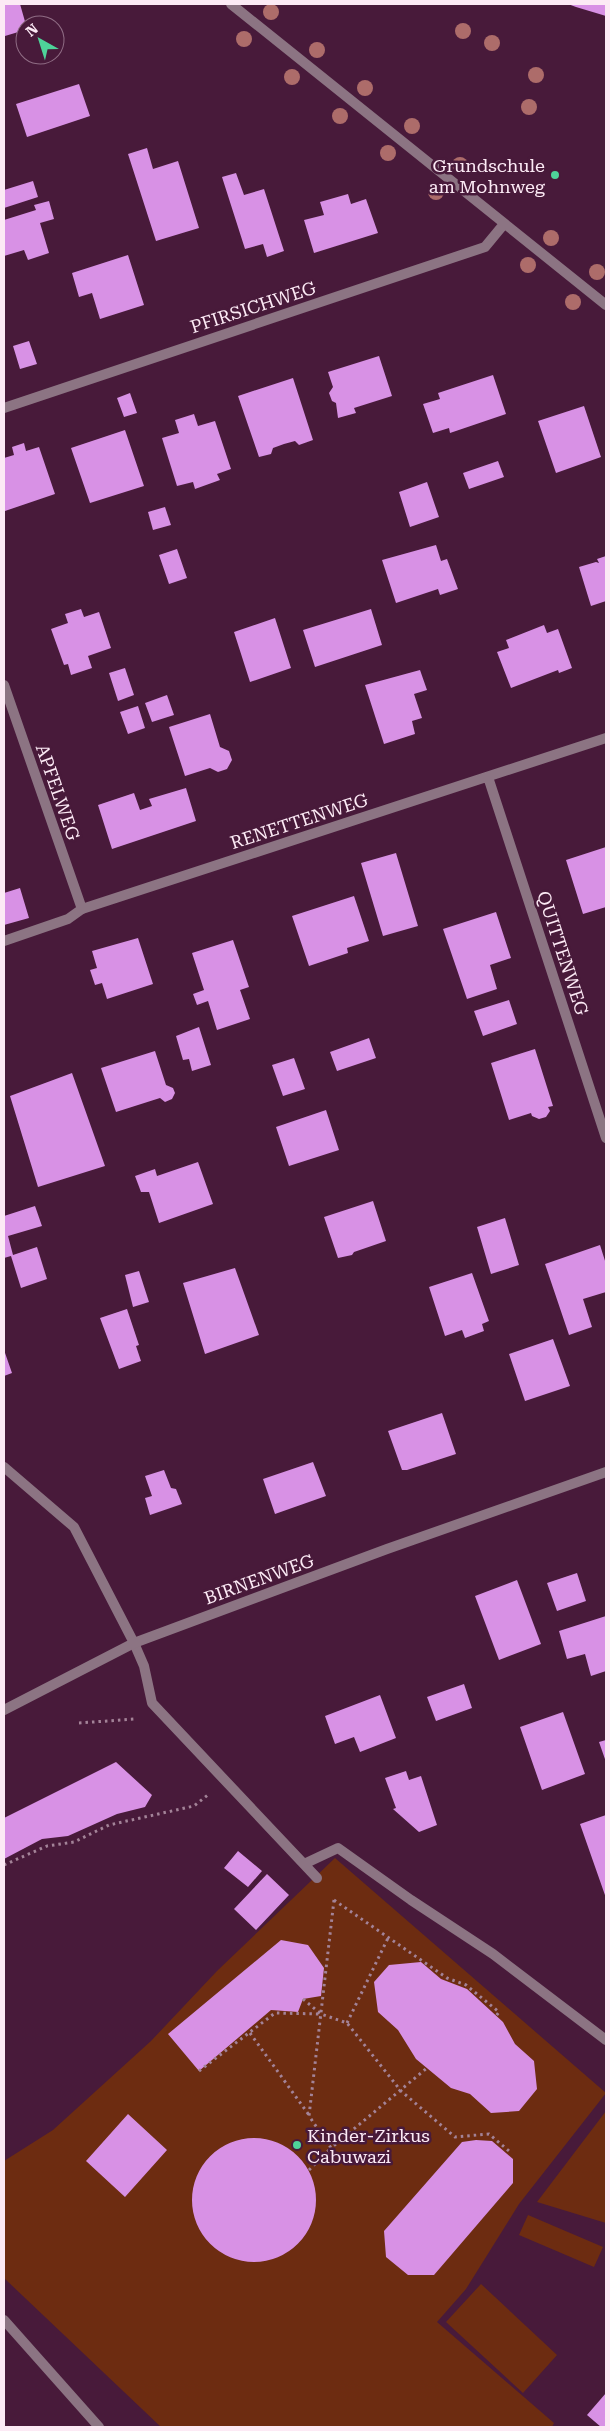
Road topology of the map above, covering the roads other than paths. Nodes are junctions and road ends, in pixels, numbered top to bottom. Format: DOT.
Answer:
graph roads {
  1 [pos="230,4"];
  2 [pos="504,224"];
  3 [pos="606,305"];
  4 [pos="4,408"];
  5 [pos="4,685"];
  6 [pos="606,738"];
  7 [pos="488,777"];
  8 [pos="82,909"];
  9 [pos="4,941"];
  10 [pos="606,1138"];
  11 [pos="4,1467"];
  12 [pos="606,1472"];
  13 [pos="134,1643"];
  14 [pos="4,1710"];
  15 [pos="304,1864"];
  16 [pos="317,1878"];
  17 [pos="606,2040"];
  18 [pos="4,2320"];
  19 [pos="99,2427"];
  1 -- 2 [label="street"];
  2 -- 3 [label="street"];
  2 -- 4 [label="street, PFIRSICHWEG"];
  5 -- 8 [label="street, APFELWEG"];
  6 -- 7 [label="street, RENETTENWEG"];
  7 -- 8 [label="street, RENETTENWEG"];
  7 -- 10 [label="street, QUITTENWEG"];
  8 -- 9 [label="street, RENETTENWEG"];
  11 -- 13 [label="street"];
  12 -- 13 [label="street, BIRNENWEG"];
  13 -- 14 [label="street, BIRNENWEG"];
  13 -- 15 [label="street"];
  15 -- 16 [label="street"];
  15 -- 17 [label="street"];
  18 -- 19 [label="street"];
}
